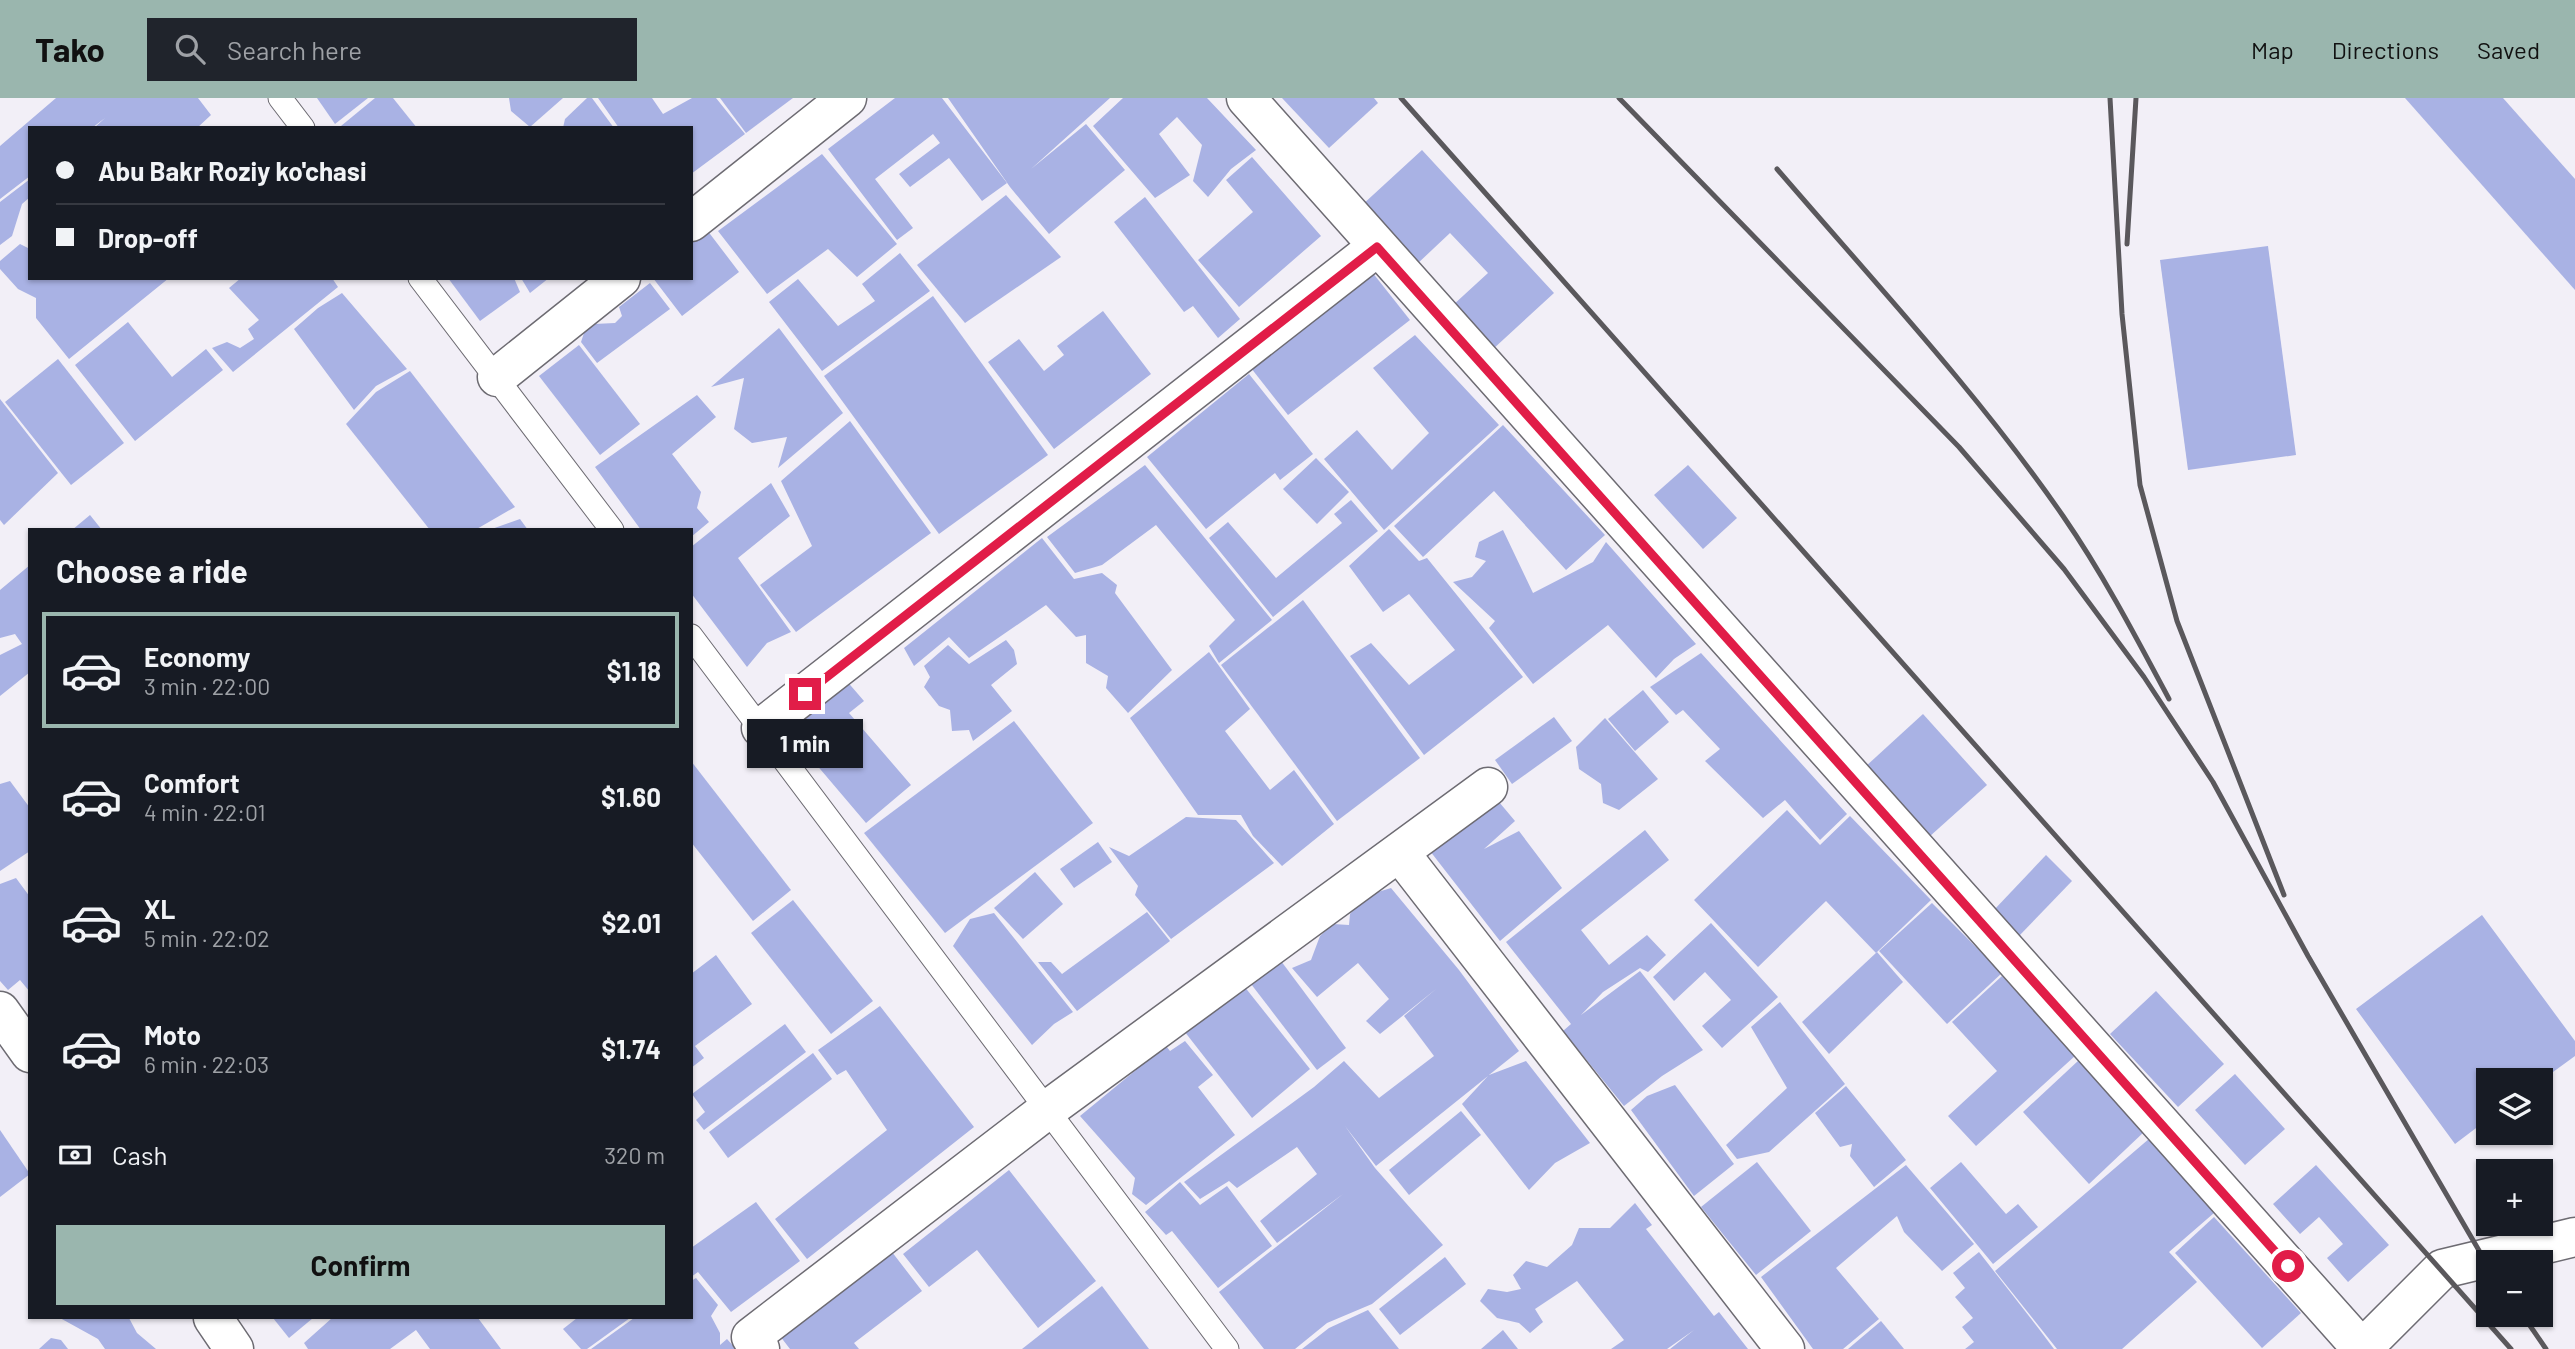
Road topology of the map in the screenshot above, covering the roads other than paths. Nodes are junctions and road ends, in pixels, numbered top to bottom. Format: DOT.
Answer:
graph roads {
  1 [pos="279,98"];
  2 [pos="847,98"];
  3 [pos="1246,98"];
  4 [pos="301,126"];
  5 [pos="693,220"];
  6 [pos="1377,247"];
  7 [pos="422,280"];
  8 [pos="618,280"];
  9 [pos="497,377"];
  10 [pos="610,528"];
  11 [pos="693,639"];
  12 [pos="761,728"];
  13 [pos="1488,787"];
  14 [pos="1399,853"];
  15 [pos="0,1012"];
  16 [pos="28,1050"];
  17 [pos="1047,1110"];
  18 [pos="2575,1237"];
  19 [pos="214,1319"];
  20 [pos="234,1349"];
  21 [pos="761,1349"];
  22 [pos="1227,1349"];
  23 [pos="1785,1349"];
  24 [pos="2362,1349"];
  1 -- 4 [label="lane"];
  2 -- 5 [label="street"];
  3 -- 6 [label="street"];
  6 -- 12 [label="street"];
  6 -- 24 [label="street"];
  7 -- 9 [label="lane"];
  8 -- 9 [label="street"];
  9 -- 10 [label="lane"];
  11 -- 12 [label="lane"];
  12 -- 17 [label="lane"];
  13 -- 14 [label="street"];
  14 -- 17 [label="street"];
  14 -- 23 [label="street"];
  15 -- 16 [label="street"];
  17 -- 21 [label="street"];
  17 -- 22 [label="lane"];
  18 -- 24 [label="street"];
  19 -- 20 [label="street"];
}
